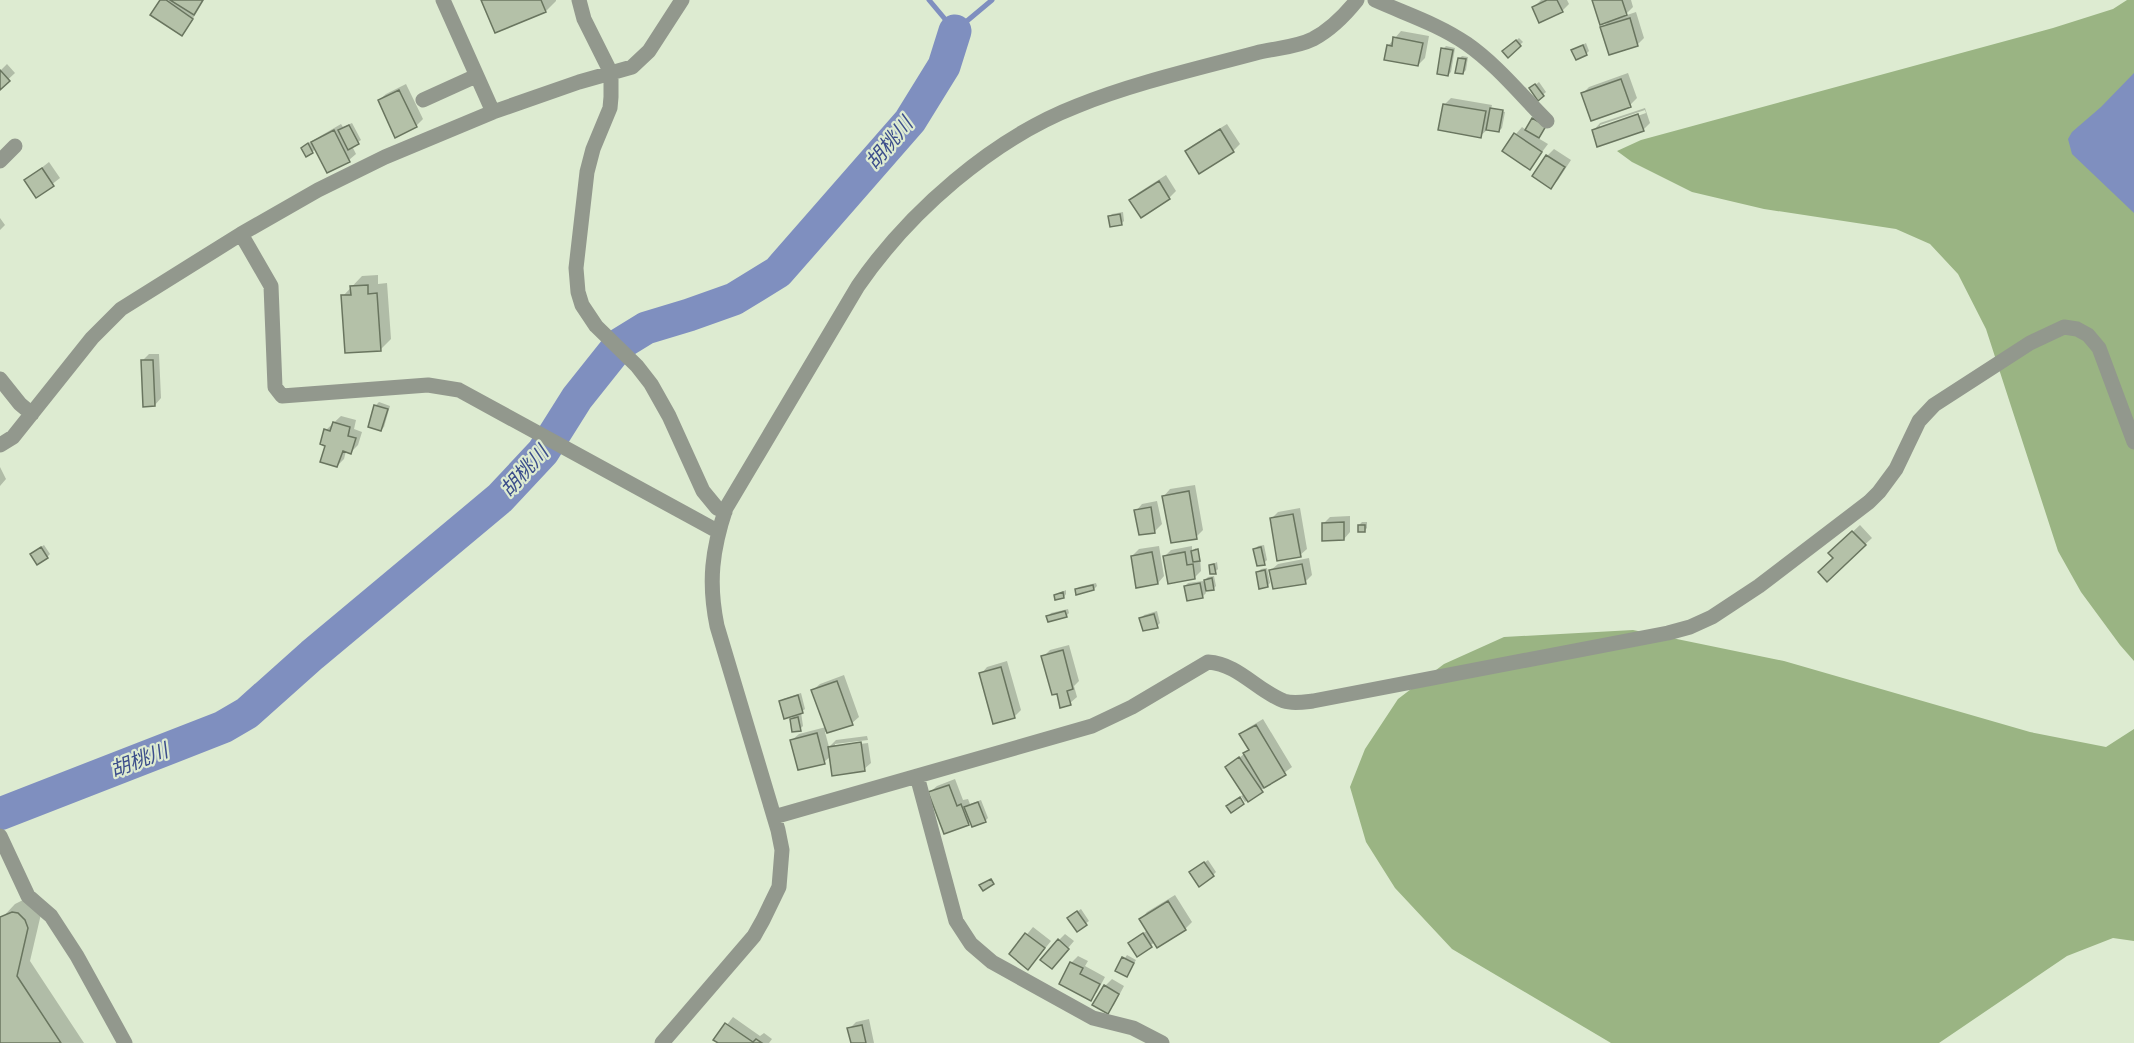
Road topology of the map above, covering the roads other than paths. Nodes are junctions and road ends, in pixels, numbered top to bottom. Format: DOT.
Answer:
graph roads {
  1 [pos="443,0"];
  2 [pos="579,0"];
  3 [pos="682,0"];
  4 [pos="1357,0"];
  5 [pos="1375,0"];
  6 [pos="611,73"];
  7 [pos="476,76"];
  8 [pos="423,100"];
  9 [pos="493,112"];
  10 [pos="1547,121"];
  11 [pos="15,146"];
  12 [pos="0,161"];
  13 [pos="241,234"];
  14 [pos="0,379"];
  15 [pos="32,414"];
  16 [pos="2134,442"];
  17 [pos="0,445"];
  18 [pos="725,512"];
  19 [pos="719,532"];
  20 [pos="917,776"];
  21 [pos="774,817"];
  22 [pos="0,836"];
  23 [pos="125,1043"];
  24 [pos="662,1043"];
  25 [pos="1162,1043"];
  1 -- 7 [label="street"];
  2 -- 6 [label="street"];
  3 -- 6 [label="street"];
  4 -- 18 [label="street"];
  5 -- 10 [label="street"];
  6 -- 9 [label="street"];
  6 -- 18 [label="street"];
  7 -- 8 [label="street"];
  7 -- 9 [label="street"];
  9 -- 13 [label="street"];
  11 -- 12 [label="street"];
  13 -- 15 [label="street"];
  13 -- 19 [label="street"];
  14 -- 15 [label="street"];
  15 -- 17 [label="street"];
  16 -- 20 [label="street"];
  18 -- 19 [label="street"];
  19 -- 21 [label="street"];
  20 -- 21 [label="street"];
  20 -- 25 [label="street"];
  21 -- 24 [label="street"];
  22 -- 23 [label="street"];
}
